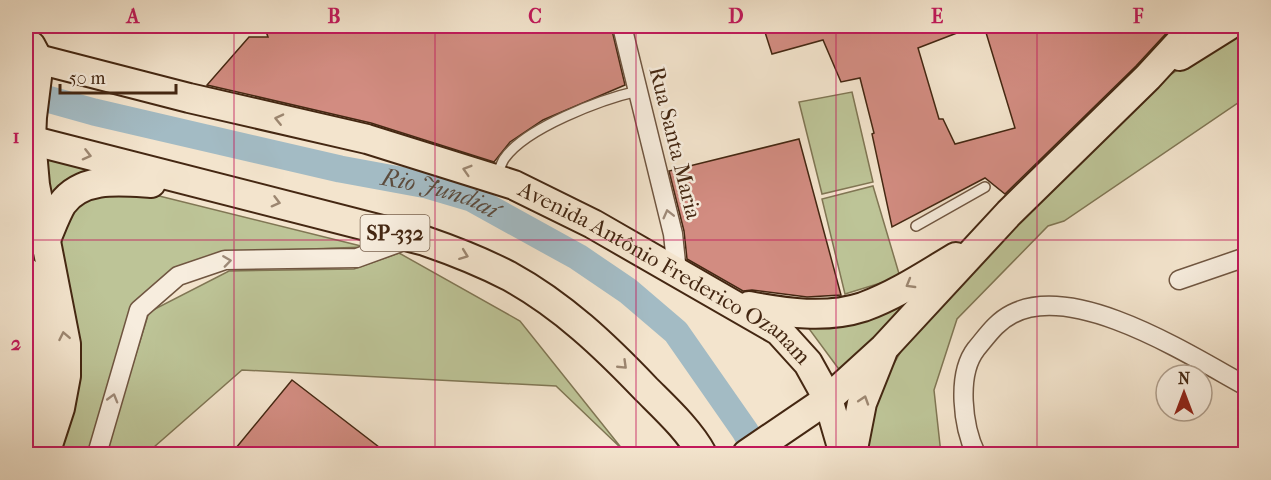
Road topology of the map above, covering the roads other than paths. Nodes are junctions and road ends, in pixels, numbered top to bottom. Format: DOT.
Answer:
graph roads {
  1 [pos="622,26"];
  2 [pos="1195,26"];
  3 [pos="1228,26"];
  4 [pos="32,55"];
  5 [pos="1148,77"];
  6 [pos="638,91"];
  7 [pos="29,132"];
  8 [pos="495,179"];
  9 [pos="216,186"];
  10 [pos="985,187"];
  11 [pos="916,226"];
  12 [pos="413,238"];
  13 [pos="45,244"];
  14 [pos="979,244"];
  15 [pos="1245,257"];
  16 [pos="38,272"];
  17 [pos="677,272"];
  18 [pos="1179,280"];
  19 [pos="729,303"];
  20 [pos="884,348"];
  21 [pos="1245,386"];
  22 [pos="818,405"];
  23 [pos="26,435"];
  24 [pos="701,451"];
  25 [pos="45,454"];
  26 [pos="97,454"];
  27 [pos="747,454"];
  28 [pos="844,454"];
  29 [pos="852,454"];
  30 [pos="976,454"];
  1 -- 6 [label="street, Rua Santa Maria"];
  2 -- 5 [label="main road"];
  3 -- 5 [label="main road"];
  4 -- 7 [label="main road"];
  8 -- 4 [label="main road, Avenida Antônio Frederico Ozanam, one-way"];
  5 -- 14 [label="main road"];
  6 -- 8 [label="lane"];
  17 -- 6 [label="street, Rua Santa Maria, one-way"];
  7 -- 9 [label="main road, SP-332, one-way"];
  7 -- 13 [label="main road"];
  8 -- 17 [label="main road, Avenida Antônio Frederico Ozanam"];
  9 -- 12 [label="main road, SP-332, one-way"];
  9 -- 13 [label="main road"];
  10 -- 11 [label="lane"];
  12 -- 24 [label="main road, SP-332, one-way"];
  26 -- 12 [label="street, one-way"];
  13 -- 16 [label="main road"];
  14 -- 19 [label="main road, one-way"];
  14 -- 20 [label="main road"];
  15 -- 18 [label="street"];
  16 -- 23 [label="main road"];
  25 -- 16 [label="main road, one-way"];
  17 -- 19 [label="main road, Avenida Antônio Frederico Ozanam"];
  19 -- 22 [label="main road, Avenida Antônio Frederico Ozanam"];
  20 -- 22 [label="main road"];
  29 -- 20 [label="main road, one-way"];
  21 -- 30 [label="street"];
  22 -- 27 [label="main road"];
  22 -- 28 [label="main road, Avenida Antônio Frederico Ozanam"];
}
